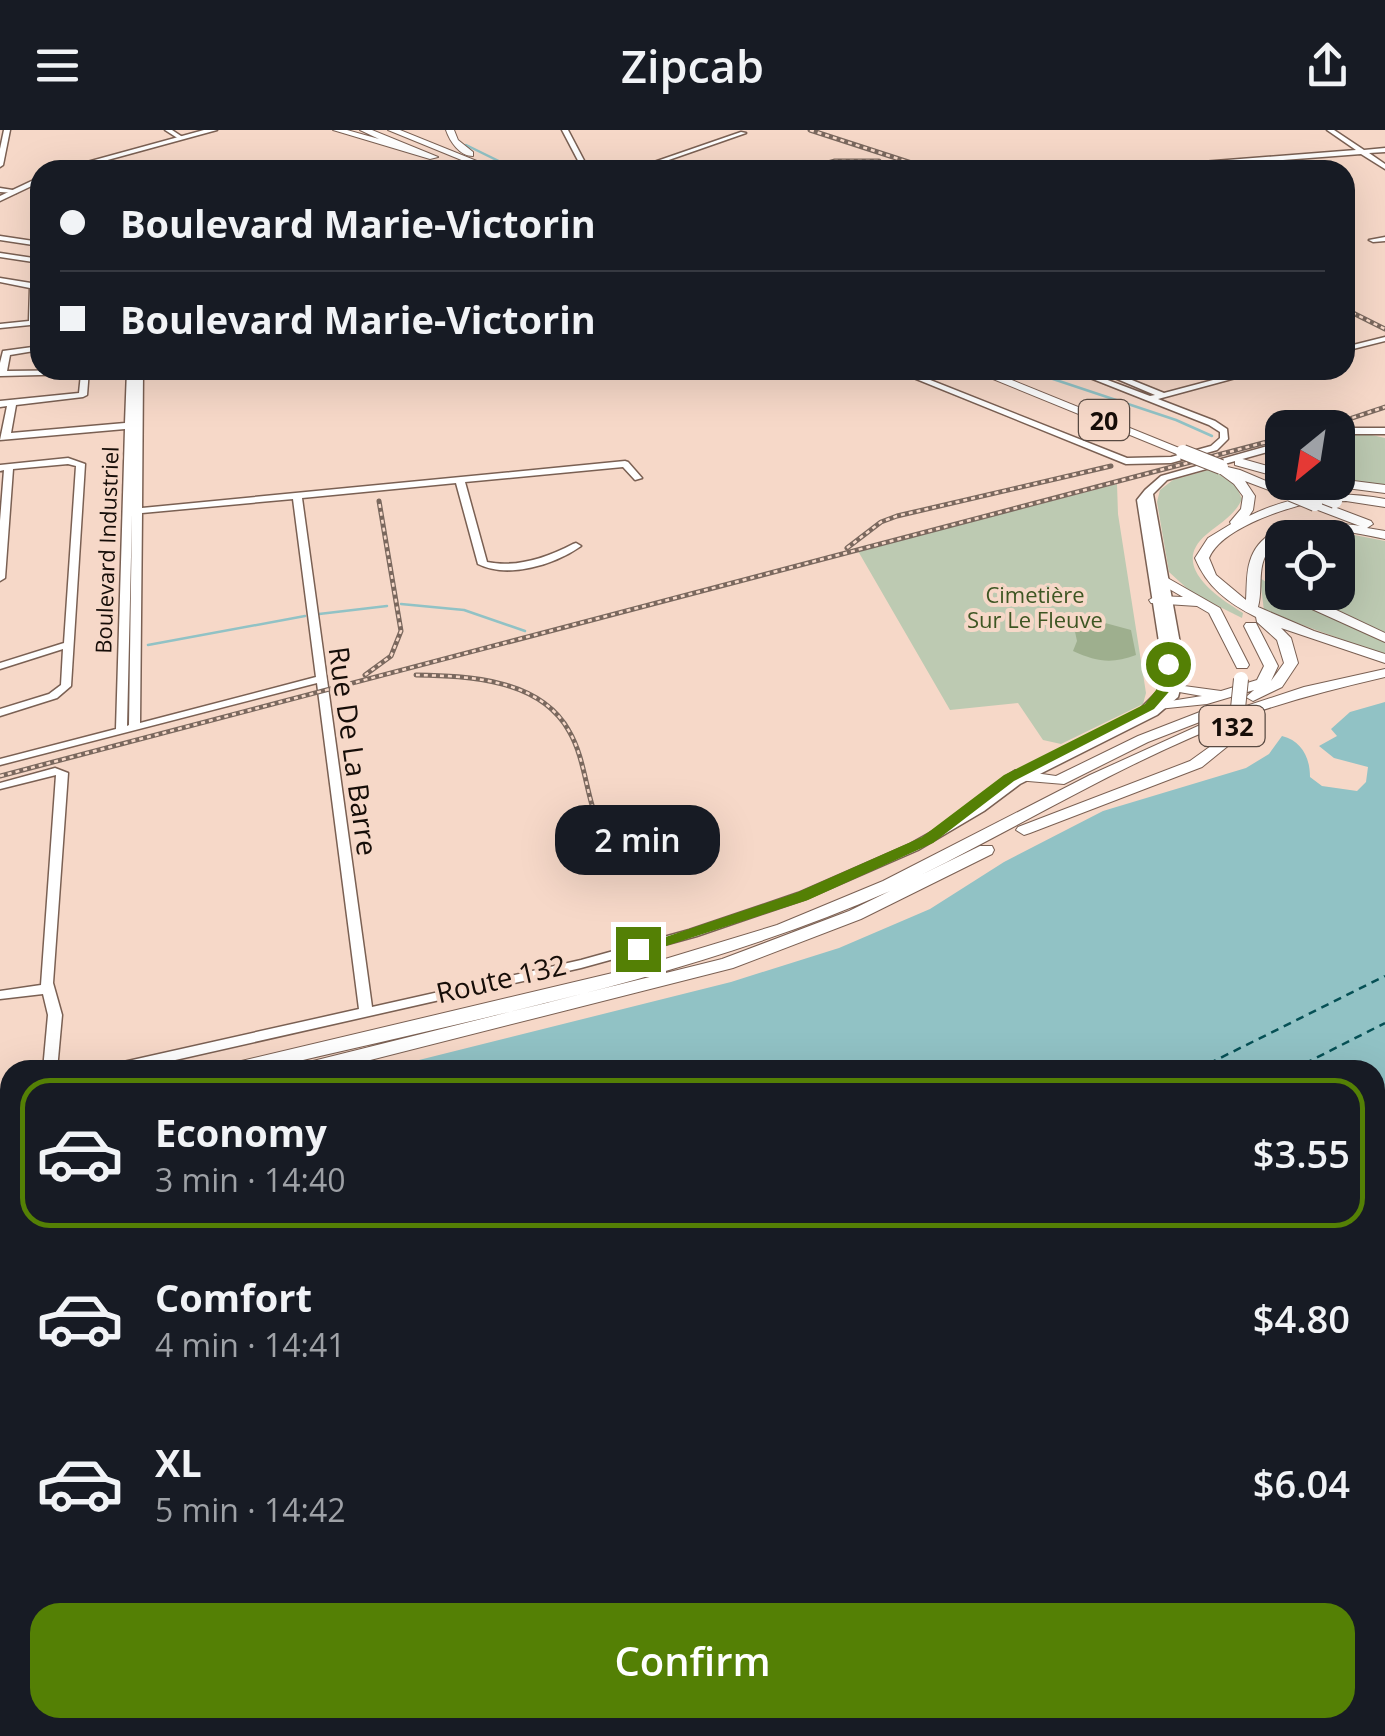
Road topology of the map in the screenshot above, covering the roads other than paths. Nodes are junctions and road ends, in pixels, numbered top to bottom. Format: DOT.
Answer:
graph roads {
  1 [pos="7,130"];
  2 [pos="213,130"];
  3 [pos="337,130"];
  4 [pos="364,130"];
  5 [pos="392,130"];
  6 [pos="450,130"];
  7 [pos="565,130"];
  8 [pos="1330,130"];
  9 [pos="198,131"];
  10 [pos="175,134"];
  11 [pos="743,134"];
  12 [pos="1385,150"];
  13 [pos="1363,152"];
  14 [pos="433,157"];
  15 [pos="86,160"];
  16 [pos="93,160"];
  17 [pos="440,160"];
  18 [pos="469,160"];
  19 [pos="480,160"];
  20 [pos="581,160"];
  21 [pos="664,160"];
  22 [pos="1257,160"];
  23 [pos="0,166"];
  24 [pos="1385,167"];
  25 [pos="30,181"];
  26 [pos="4,193"];
  27 [pos="0,236"];
  28 [pos="1385,239"];
  29 [pos="1373,240"];
  30 [pos="30,241"];
  31 [pos="0,255"];
  32 [pos="30,260"];
  33 [pos="0,280"];
  34 [pos="30,285"];
  35 [pos="30,323"];
  36 [pos="0,326"];
  37 [pos="1385,339"];
  38 [pos="1355,346"];
  39 [pos="30,349"];
  40 [pos="30,373"];
  41 [pos="1,374"];
  42 [pos="84,380"];
  43 [pos="132,380"];
  44 [pos="139,380"];
  45 [pos="923,380"];
  46 [pos="1003,380"];
  47 [pos="1023,380"];
  48 [pos="1100,380"];
  49 [pos="1126,380"];
  50 [pos="1220,380"];
  51 [pos="1163,394"];
  52 [pos="1150,399"];
  53 [pos="0,404"];
  54 [pos="12,404"];
  55 [pos="134,425"];
  56 [pos="1355,430"];
  57 [pos="1385,432"];
  58 [pos="3,437"];
  59 [pos="1265,450"];
  60 [pos="1218,466"];
  61 [pos="4,467"];
  62 [pos="1265,471"];
  63 [pos="638,478"];
  64 [pos="460,480"];
  65 [pos="1265,480"];
  66 [pos="1355,487"];
  67 [pos="1148,492"];
  68 [pos="1384,493"];
  69 [pos="296,496"];
  70 [pos="1318,500"];
  71 [pos="1324,500"];
  72 [pos="132,512"];
  73 [pos="1385,522"];
  74 [pos="1229,530"];
  75 [pos="1385,533"];
  76 [pos="576,546"];
  77 [pos="1,558"];
  78 [pos="1258,564"];
  79 [pos="1265,572"];
  80 [pos="0,578"];
  81 [pos="1164,580"];
  82 [pos="1162,600"];
  83 [pos="1200,602"];
  84 [pos="1326,610"];
  85 [pos="1253,615"];
  86 [pos="1385,638"];
  87 [pos="67,645"];
  88 [pos="129,653"];
  89 [pos="3,661"];
  90 [pos="1384,664"];
  91 [pos="1242,672"];
  92 [pos="320,679"];
  93 [pos="1385,682"];
  94 [pos="1172,687"];
  95 [pos="1223,696"];
  96 [pos="1163,706"];
  97 [pos="0,713"];
  98 [pos="1190,721"];
  99 [pos="134,728"];
  100 [pos="121,732"];
  101 [pos="0,762"];
  102 [pos="1028,776"];
  103 [pos="0,786"];
  104 [pos="1024,830"];
  105 [pos="994,833"];
  106 [pos="47,989"];
  107 [pos="0,995"];
  108 [pos="366,1012"];
  109 [pos="51,1060"];
  110 [pos="154,1060"];
  111 [pos="275,1060"];
  112 [pos="345,1060"];
  1 -- 23 [label="street"];
  2 -- 10 [label="main road"];
  3 -- 14 [label="highway"];
  4 -- 14 [label="highway"];
  5 -- 18 [label="highway"];
  6 -- 19 [label="highway"];
  7 -- 20 [label="street"];
  8 -- 13 [label="street"];
  9 -- 10 [label="main road"];
  10 -- 15 [label="main road"];
  10 -- 16 [label="main road"];
  11 -- 21 [label="street"];
  12 -- 13 [label="street"];
  13 -- 22 [label="street"];
  13 -- 24 [label="street"];
  14 -- 17 [label="highway"];
  25 -- 26 [label="main road"];
  27 -- 30 [label="street"];
  28 -- 29 [label="street"];
  31 -- 32 [label="street"];
  33 -- 34 [label="street"];
  35 -- 36 [label="street"];
  37 -- 38 [label="street"];
  39 -- 41 [label="street"];
  40 -- 41 [label="street"];
  42 -- 54 [label="street"];
  43 -- 55 [label="street, Boulevard Industriel"];
  44 -- 55 [label="street, Boulevard Industriel"];
  45 -- 52 [label="street"];
  46 -- 60 [label="highway, 20, bridge"];
  47 -- 62 [label="highway, 20"];
  48 -- 52 [label="street"];
  49 -- 51 [label="street"];
  50 -- 51 [label="street"];
  51 -- 52 [label="street"];
  53 -- 54 [label="street"];
  54 -- 58 [label="street"];
  55 -- 58 [label="street"];
  55 -- 72 [label="street, Boulevard Industriel"];
  56 -- 57 [label="street"];
  59 -- 67 [label="street"];
  60 -- 65 [label="highway"];
  60 -- 74 [label="highway"];
  61 -- 77 [label="street"];
  61 -- 87 [label="street"];
  63 -- 64 [label="street"];
  64 -- 69 [label="street"];
  64 -- 76 [label="street"];
  66 -- 68 [label="highway"];
  67 -- 81 [label="street"];
  67 -- 82 [label="street"];
  68 -- 74 [label="highway"];
  69 -- 72 [label="street"];
  69 -- 92 [label="street, Rue De La Barre"];
  70 -- 75 [label="highway"];
  71 -- 73 [label="highway, bridge"];
  72 -- 88 [label="street, Boulevard Industriel"];
  74 -- 85 [label="highway"];
  75 -- 78 [label="highway"];
  77 -- 80 [label="street"];
  78 -- 79 [label="highway"];
  78 -- 85 [label="highway"];
  81 -- 82 [label="street"];
  81 -- 83 [label="highway"];
  82 -- 83 [label="highway"];
  82 -- 94 [label="street"];
  83 -- 91 [label="highway"];
  84 -- 86 [label="highway"];
  85 -- 90 [label="highway"];
  85 -- 91 [label="highway"];
  85 -- 95 [label="highway"];
  85 -- 98 [label="highway"];
  87 -- 89 [label="street"];
  87 -- 97 [label="street"];
  88 -- 99 [label="street, Boulevard Industriel"];
  88 -- 100 [label="street, Boulevard Industriel"];
  90 -- 105 [label="highway, Route 132 / 132"];
  91 -- 104 [label="highway, bridge"];
  92 -- 99 [label="street"];
  92 -- 108 [label="street, Rue De La Barre"];
  93 -- 104 [label="highway, Route 132 / 132"];
  94 -- 95 [label="highway"];
  94 -- 96 [label="street"];
  94 -- 102 [label="street"];
  95 -- 96 [label="highway"];
  96 -- 102 [label="street"];
  98 -- 102 [label="highway"];
  98 -- 105 [label="highway"];
  99 -- 100 [label="street"];
  100 -- 101 [label="street"];
  102 -- 108 [label="street"];
  103 -- 106 [label="street"];
  104 -- 112 [label="highway, Route 132 / 132"];
  105 -- 111 [label="highway, Route 132 / 132"];
  106 -- 107 [label="street"];
  106 -- 109 [label="street"];
  108 -- 110 [label="street"];
}
